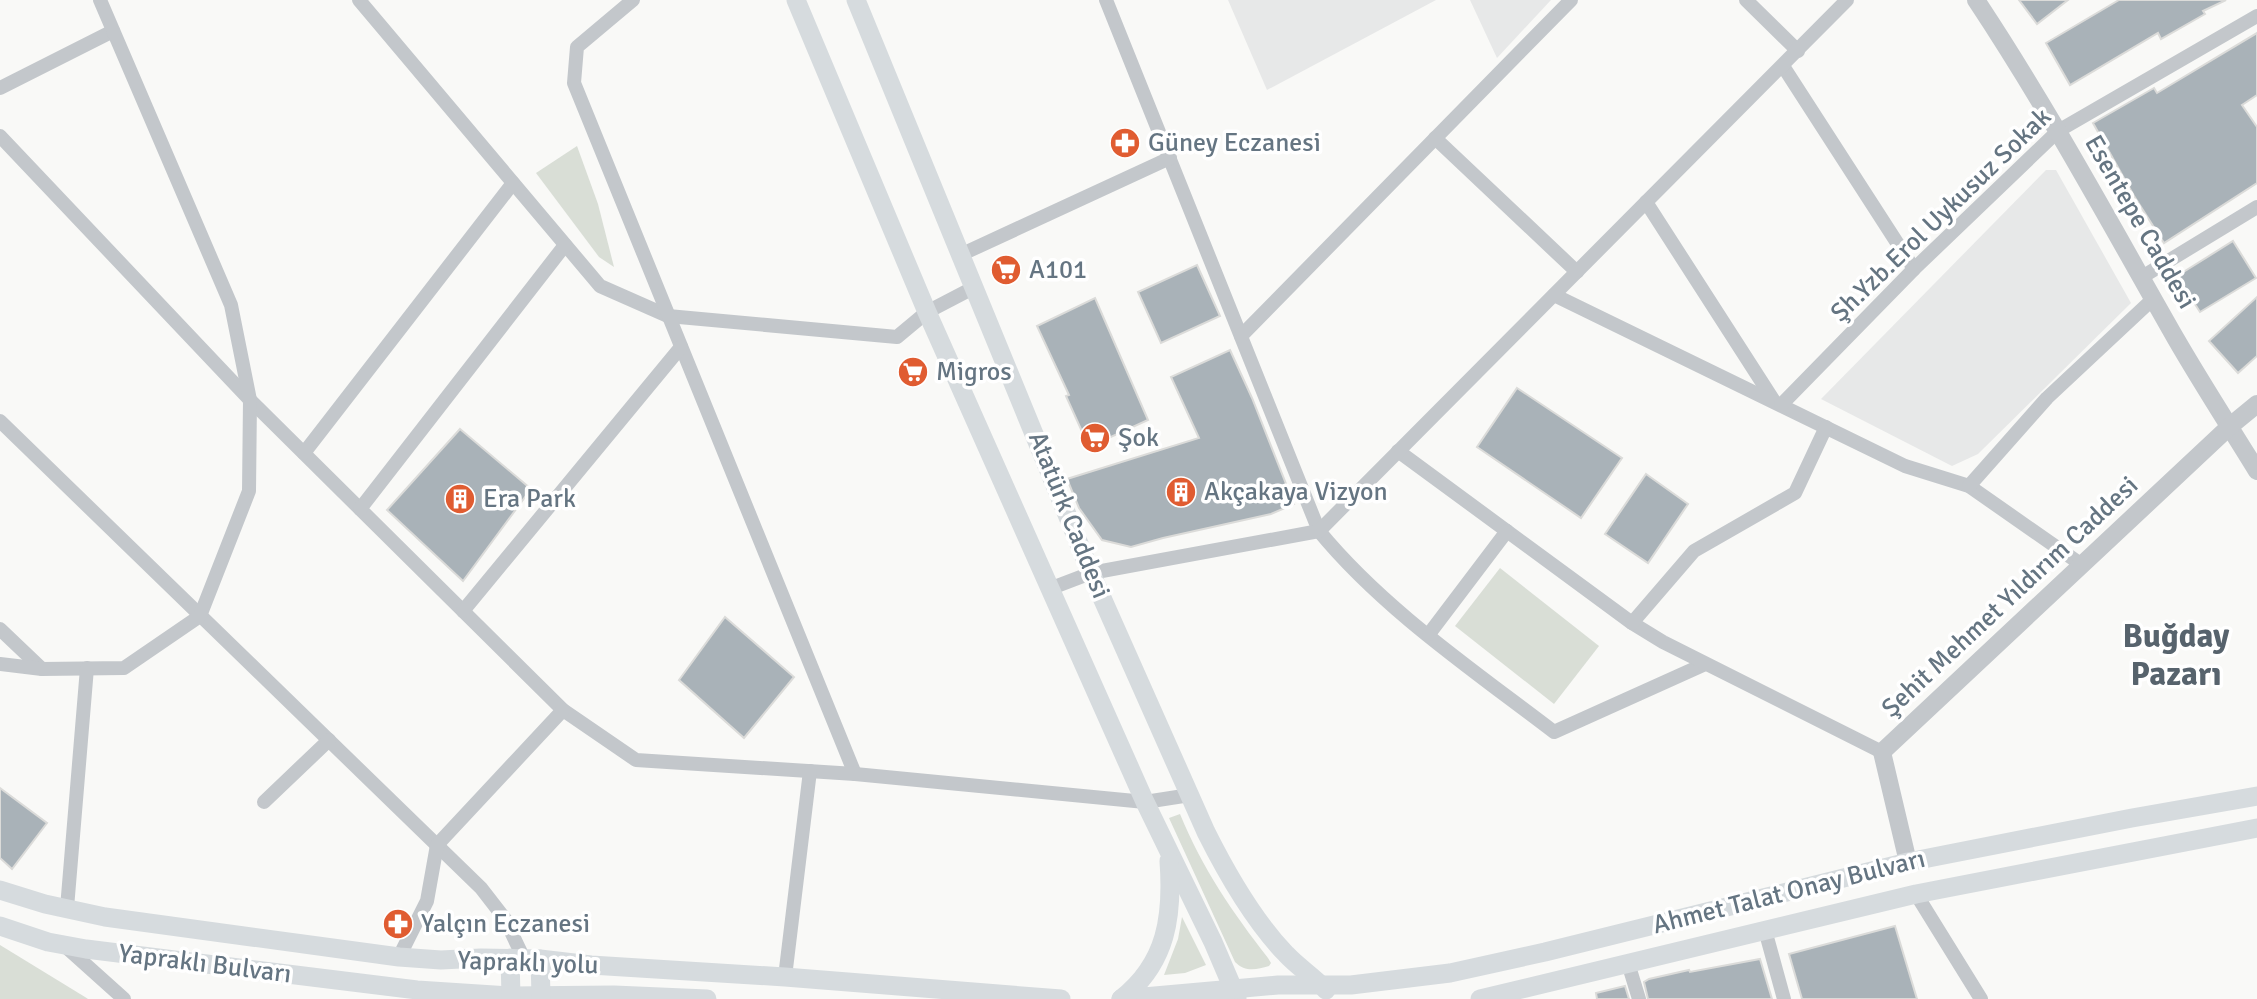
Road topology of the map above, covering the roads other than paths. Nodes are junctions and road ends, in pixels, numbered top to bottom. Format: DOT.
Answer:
graph roads {
  1 [pos="100,0"];
  2 [pos="359,0"];
  3 [pos="633,0"];
  4 [pos="796,0"];
  5 [pos="856,0"];
  6 [pos="1106,0"];
  7 [pos="1571,0"];
  8 [pos="1745,0"];
  9 [pos="1847,0"];
  10 [pos="1976,0"];
  11 [pos="2257,16"];
  12 [pos="113,31"];
  13 [pos="1798,51"];
  14 [pos="1783,66"];
  15 [pos="0,88"];
  16 [pos="2058,131"];
  17 [pos="0,136"];
  18 [pos="1435,138"];
  19 [pos="1170,158"];
  20 [pos="513,183"];
  21 [pos="1646,202"];
  22 [pos="2257,207"];
  23 [pos="565,245"];
  24 [pos="960,256"];
  25 [pos="1914,269"];
  26 [pos="1577,272"];
  27 [pos="2142,277"];
  28 [pos="973,288"];
  29 [pos="1554,295"];
  30 [pos="2154,298"];
  31 [pos="927,312"];
  32 [pos="668,316"];
  33 [pos="1241,336"];
  34 [pos="681,347"];
  35 [pos="250,400"];
  36 [pos="1778,404"];
  37 [pos="2257,404"];
  38 [pos="0,421"];
  39 [pos="1826,427"];
  40 [pos="2229,427"];
  41 [pos="1398,451"];
  42 [pos="304,453"];
  43 [pos="2257,471"];
  44 [pos="1969,486"];
  45 [pos="360,509"];
  46 [pos="1319,531"];
  47 [pos="1507,531"];
  48 [pos="2082,565"];
  49 [pos="1091,573"];
  50 [pos="1049,589"];
  51 [pos="463,611"];
  52 [pos="200,615"];
  53 [pos="1632,623"];
  54 [pos="0,629"];
  55 [pos="1429,634"];
  56 [pos="0,664"];
  57 [pos="1705,664"];
  58 [pos="87,668"];
  59 [pos="42,669"];
  60 [pos="563,710"];
  61 [pos="329,740"];
  62 [pos="1882,752"];
  63 [pos="810,771"];
  64 [pos="855,774"];
  65 [pos="1190,795"];
  66 [pos="2257,796"];
  67 [pos="264,802"];
  68 [pos="1145,802"];
  69 [pos="2257,828"];
  70 [pos="438,845"];
  71 [pos="1168,849"];
  72 [pos="1908,862"];
  73 [pos="0,890"];
  74 [pos="1916,894"];
  75 [pos="67,908"];
  76 [pos="0,926"];
  77 [pos="1765,930"];
  78 [pos="64,945"];
  79 [pos="398,957"];
  80 [pos="525,959"];
  81 [pos="1628,963"];
  82 [pos="785,977"];
  83 [pos="1328,992"];
  84 [pos="384,993"];
  85 [pos="1235,994"];
  86 [pos="541,996"];
  87 [pos="515,997"];
  88 [pos="1493,998"];
  89 [pos="124,999"];
  90 [pos="707,999"];
  91 [pos="1061,999"];
  92 [pos="1121,999"];
  93 [pos="1639,999"];
  94 [pos="1784,999"];
  95 [pos="1980,999"];
  1 -- 12 [label="street"];
  2 -- 20 [label="street"];
  3 -- 32 [label="street"];
  4 -- 31 [label="main road, Atatürk Caddesi"];
  5 -- 24 [label="main road, Atatürk Caddesi"];
  6 -- 19 [label="street"];
  7 -- 18 [label="street"];
  8 -- 13 [label="street"];
  9 -- 13 [label="street"];
  10 -- 16 [label="street, Esentepe Caddesi"];
  11 -- 16 [label="street, Şh.Yzb.Erol Uykusuz Sokak"];
  12 -- 15 [label="street"];
  12 -- 35 [label="street"];
  13 -- 14 [label="street"];
  14 -- 21 [label="street"];
  14 -- 25 [label="street"];
  16 -- 25 [label="street, Şh.Yzb.Erol Uykusuz Sokak"];
  16 -- 27 [label="street, Esentepe Caddesi"];
  17 -- 35 [label="street"];
  18 -- 26 [label="street"];
  18 -- 33 [label="street"];
  19 -- 24 [label="street"];
  19 -- 33 [label="street"];
  20 -- 23 [label="street"];
  20 -- 42 [label="street"];
  21 -- 26 [label="street"];
  21 -- 36 [label="street"];
  22 -- 27 [label="street"];
  23 -- 32 [label="street"];
  23 -- 45 [label="street"];
  24 -- 28 [label="main road, Atatürk Caddesi"];
  25 -- 36 [label="street, Şh.Yzb.Erol Uykusuz Sokak"];
  26 -- 29 [label="street"];
  27 -- 30 [label="street, Esentepe Caddesi"];
  28 -- 31 [label="street"];
  28 -- 49 [label="main road, Atatürk Caddesi"];
  29 -- 36 [label="street"];
  29 -- 41 [label="street"];
  30 -- 40 [label="street, Esentepe Caddesi"];
  30 -- 44 [label="street"];
  31 -- 32 [label="street"];
  31 -- 50 [label="main road, Atatürk Caddesi"];
  32 -- 34 [label="street"];
  33 -- 46 [label="street"];
  34 -- 51 [label="street"];
  34 -- 64 [label="street"];
  35 -- 42 [label="street"];
  35 -- 52 [label="street"];
  36 -- 39 [label="street"];
  37 -- 40 [label="street, Şehit Mehmet Yıldırım Caddesi"];
  38 -- 52 [label="street"];
  39 -- 44 [label="street"];
  39 -- 53 [label="street"];
  40 -- 43 [label="street, Esentepe Caddesi"];
  40 -- 48 [label="street, Şehit Mehmet Yıldırım Caddesi"];
  41 -- 46 [label="street"];
  41 -- 47 [label="street"];
  42 -- 45 [label="street"];
  44 -- 48 [label="street"];
  45 -- 51 [label="street"];
  46 -- 49 [label="street"];
  46 -- 55 [label="street"];
  47 -- 53 [label="street"];
  47 -- 55 [label="street"];
  48 -- 62 [label="street, Şehit Mehmet Yıldırım Caddesi"];
  49 -- 50 [label="street"];
  49 -- 65 [label="main road, Atatürk Caddesi"];
  50 -- 68 [label="main road, Atatürk Caddesi"];
  51 -- 60 [label="street"];
  52 -- 58 [label="street"];
  52 -- 61 [label="street"];
  53 -- 57 [label="street"];
  54 -- 59 [label="street"];
  55 -- 57 [label="street"];
  56 -- 59 [label="street"];
  57 -- 62 [label="street"];
  58 -- 59 [label="street"];
  58 -- 75 [label="street"];
  60 -- 63 [label="street"];
  60 -- 70 [label="street"];
  61 -- 67 [label="street"];
  61 -- 70 [label="street"];
  62 -- 72 [label="street, Şehit Mehmet Yıldırım Caddesi"];
  63 -- 64 [label="street"];
  63 -- 82 [label="street"];
  64 -- 68 [label="street"];
  65 -- 68 [label="street"];
  65 -- 83 [label="main road, Atatürk Caddesi"];
  66 -- 72 [label="main road, Ahmet Talat Onay Bulvarı"];
  68 -- 71 [label="main road, Atatürk Caddesi"];
  69 -- 74 [label="main road, Ahmet Talat Onay Bulvarı"];
  70 -- 79 [label="street"];
  70 -- 80 [label="street"];
  71 -- 85 [label="main road, Atatürk Caddesi"];
  71 -- 92 [label="main road"];
  72 -- 83 [label="main road, Ahmet Talat Onay Bulvarı"];
  73 -- 75 [label="main road, Yapraklı yolu"];
  74 -- 77 [label="main road, Ahmet Talat Onay Bulvarı"];
  74 -- 95 [label="street"];
  75 -- 79 [label="main road, Yapraklı yolu"];
  76 -- 78 [label="main road, Yapraklı Bulvarı"];
  77 -- 81 [label="main road, Ahmet Talat Onay Bulvarı"];
  77 -- 94 [label="street"];
  78 -- 84 [label="main road, Yapraklı Bulvarı"];
  78 -- 89 [label="street"];
  79 -- 80 [label="main road, Yapraklı yolu"];
  80 -- 82 [label="main road, Yapraklı yolu"];
  80 -- 86 [label="main road"];
  80 -- 87 [label="main road"];
  81 -- 88 [label="main road, Ahmet Talat Onay Bulvarı"];
  81 -- 93 [label="street"];
  82 -- 91 [label="main road, Yapraklı yolu"];
  83 -- 85 [label="main road"];
  84 -- 87 [label="main road, Yapraklı Bulvarı"];
  85 -- 92 [label="main road"];
  86 -- 87 [label="main road, Yapraklı Bulvarı"];
  86 -- 90 [label="main road, Yapraklı Bulvarı"];
}
